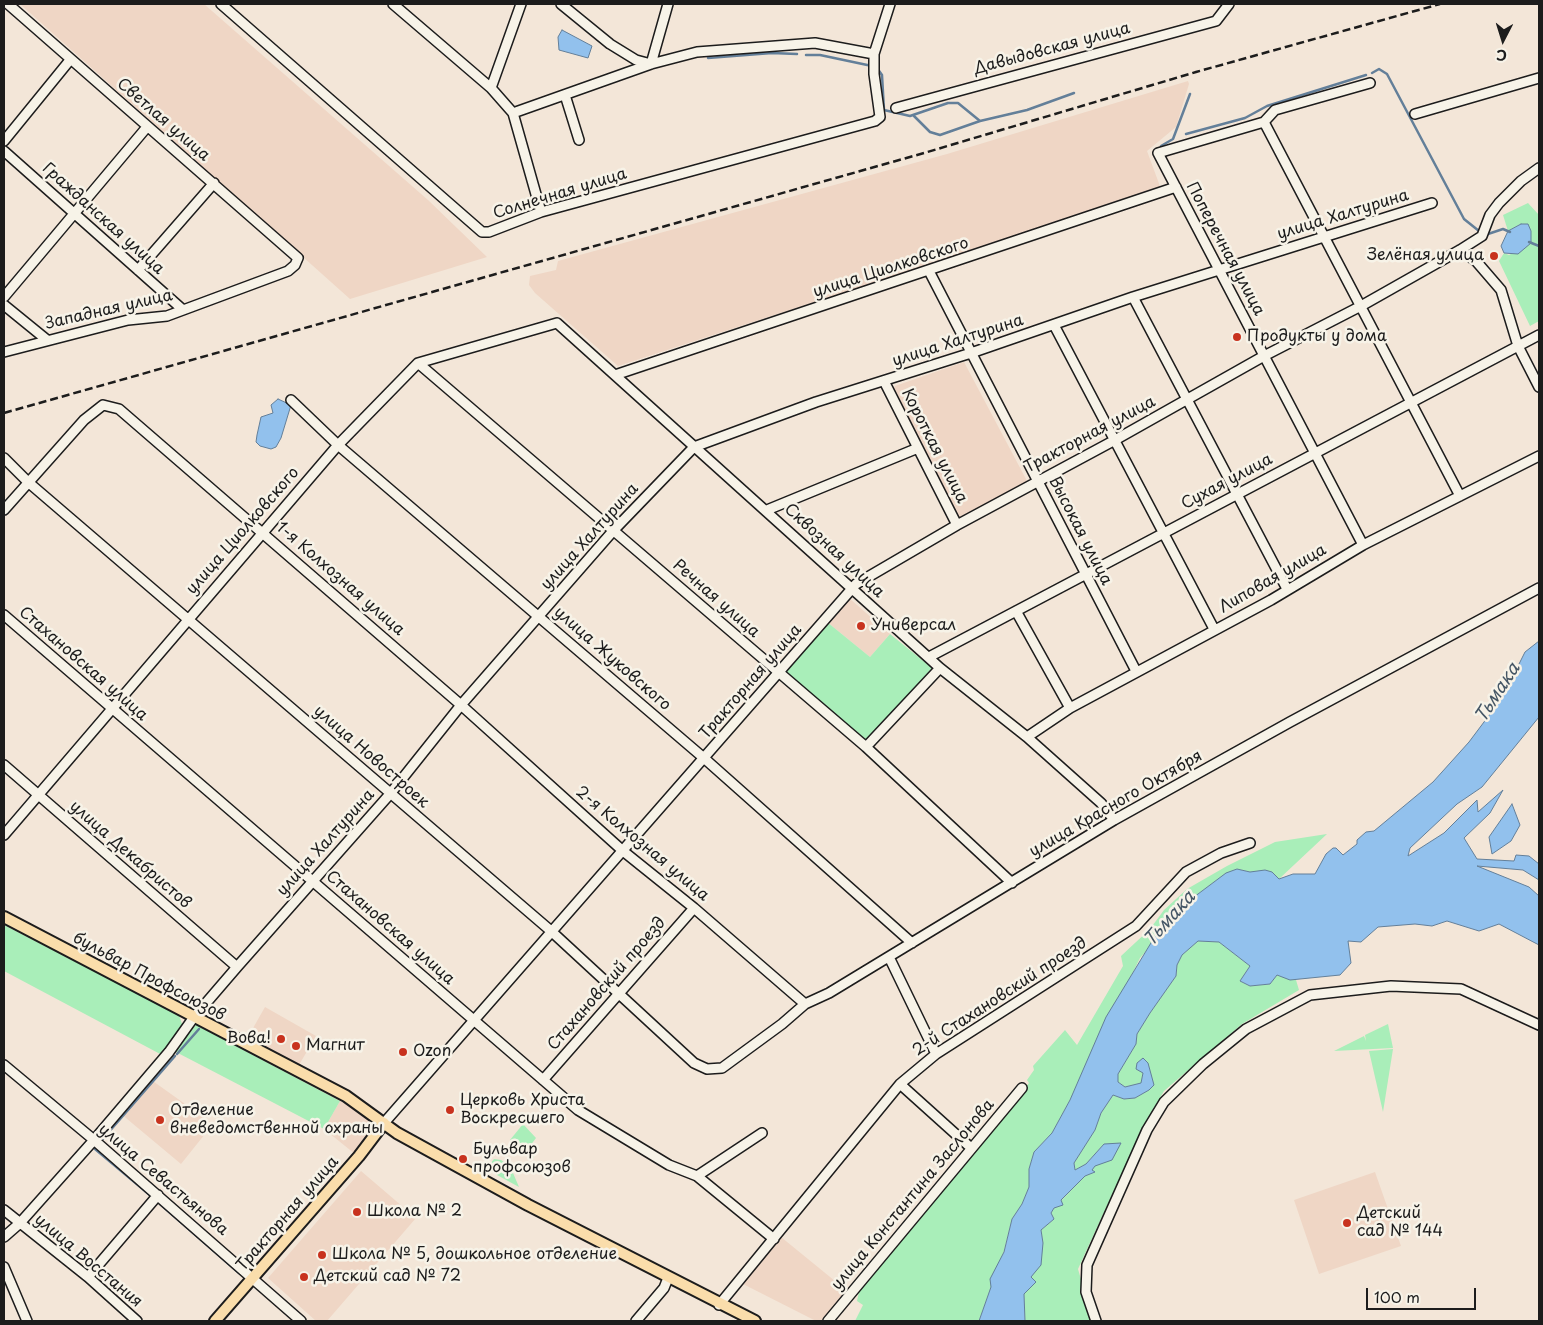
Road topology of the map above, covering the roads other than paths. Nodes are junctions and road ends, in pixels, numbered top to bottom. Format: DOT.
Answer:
graph roads {
  1 [pos="8,4"];
  2 [pos="221,4"];
  3 [pos="393,4"];
  4 [pos="521,4"];
  5 [pos="561,4"];
  6 [pos="668,4"];
  7 [pos="890,4"];
  8 [pos="1229,4"];
  9 [pos="874,58"];
  10 [pos="70,60"];
  11 [pos="651,64"];
  12 [pos="1539,78"];
  13 [pos="1370,83"];
  14 [pos="491,88"];
  15 [pos="565,95"];
  16 [pos="896,108"];
  17 [pos="513,113"];
  18 [pos="1415,114"];
  19 [pos="1264,122"];
  20 [pos="147,127"];
  21 [pos="579,140"];
  22 [pos="4,141"];
  23 [pos="4,151"];
  24 [pos="1539,168"];
  25 [pos="214,183"];
  26 [pos="1176,186"];
  27 [pos="1432,203"];
  28 [pos="541,212"];
  29 [pos="75,215"];
  30 [pos="1324,236"];
  31 [pos="1460,250"];
  32 [pos="298,258"];
  33 [pos="138,270"];
  34 [pos="1219,270"];
  35 [pos="928,271"];
  36 [pos="4,297"];
  37 [pos="1133,297"];
  38 [pos="4,305"];
  39 [pos="1361,306"];
  40 [pos="182,309"];
  41 [pos="557,323"];
  42 [pos="1054,325"];
  43 [pos="1539,335"];
  44 [pos="47,340"];
  45 [pos="1518,346"];
  46 [pos="4,352"];
  47 [pos="971,353"];
  48 [pos="1264,356"];
  49 [pos="418,363"];
  50 [pos="615,375"];
  51 [pos="884,381"];
  52 [pos="1539,388"];
  53 [pos="1187,399"];
  54 [pos="290,400"];
  55 [pos="1411,402"];
  56 [pos="1115,440"];
  57 [pos="338,445"];
  58 [pos="694,447"];
  59 [pos="918,448"];
  60 [pos="1315,453"];
  61 [pos="1539,456"];
  62 [pos="4,458"];
  63 [pos="1037,480"];
  64 [pos="28,482"];
  65 [pos="1237,494"];
  66 [pos="1460,496"];
  67 [pos="4,510"];
  68 [pos="767,510"];
  69 [pos="957,524"];
  70 [pos="613,531"];
  71 [pos="263,532"];
  72 [pos="1164,533"];
  73 [pos="1363,545"];
  74 [pos="1086,574"];
  75 [pos="1539,588"];
  76 [pos="851,589"];
  77 [pos="1287,589"];
  78 [pos="1016,611"];
  79 [pos="4,615"];
  80 [pos="539,615"];
  81 [pos="187,619"];
  82 [pos="1214,629"];
  83 [pos="929,657"];
  84 [pos="940,668"];
  85 [pos="1136,671"];
  86 [pos="778,673"];
  87 [pos="461,705"];
  88 [pos="112,708"];
  89 [pos="1070,708"];
  90 [pos="1027,737"];
  91 [pos="866,747"];
  92 [pos="705,759"];
  93 [pos="4,765"];
  94 [pos="37,794"];
  95 [pos="390,794"];
  96 [pos="1114,820"];
  97 [pos="4,835"];
  98 [pos="1250,843"];
  99 [pos="623,851"];
  100 [pos="313,880"];
  101 [pos="1012,882"];
  102 [pos="694,908"];
  103 [pos="4,917"];
  104 [pos="551,932"];
  105 [pos="912,943"];
  106 [pos="889,956"];
  107 [pos="237,967"];
  108 [pos="617,993"];
  109 [pos="805,1004"];
  110 [pos="194,1017"];
  111 [pos="474,1022"];
  112 [pos="1539,1025"];
  113 [pos="936,1054"];
  114 [pos="4,1065"];
  115 [pos="722,1068"];
  116 [pos="543,1080"];
  117 [pos="900,1084"];
  118 [pos="1022,1088"];
  119 [pos="384,1123"];
  120 [pos="762,1133"];
  121 [pos="94,1140"];
  122 [pos="970,1147"];
  123 [pos="697,1176"];
  124 [pos="158,1195"];
  125 [pos="4,1210"];
  126 [pos="20,1223"];
  127 [pos="4,1237"];
  128 [pos="774,1238"];
  129 [pos="4,1267"];
  130 [pos="88,1278"];
  131 [pos="668,1278"];
  132 [pos="252,1280"];
  133 [pos="719,1305"];
  134 [pos="27,1321"];
  135 [pos="137,1321"];
  136 [pos="215,1321"];
  137 [pos="301,1321"];
  138 [pos="636,1321"];
  139 [pos="754,1321"];
  140 [pos="828,1321"];
  141 [pos="1096,1321"];
  1 -- 10 [label="street, Светлая улица"];
  2 -- 28 [label="street, Солнечная улица"];
  3 -- 14 [label="street"];
  4 -- 14 [label="street"];
  5 -- 11 [label="street"];
  6 -- 11 [label="street"];
  7 -- 9 [label="street"];
  8 -- 16 [label="street, Давыдовская улица"];
  9 -- 11 [label="street"];
  9 -- 28 [label="street, Солнечная улица"];
  10 -- 20 [label="street, Светлая улица"];
  10 -- 22 [label="street"];
  11 -- 15 [label="street"];
  12 -- 18 [label="street"];
  13 -- 19 [label="street"];
  14 -- 17 [label="street"];
  15 -- 17 [label="street"];
  15 -- 21 [label="street"];
  17 -- 28 [label="street"];
  19 -- 26 [label="street, Поперечная улица"];
  19 -- 30 [label="street"];
  20 -- 25 [label="street, Светлая улица"];
  20 -- 29 [label="street"];
  23 -- 29 [label="street, Гражданская улица"];
  24 -- 31 [label="street"];
  25 -- 32 [label="street, Светлая улица"];
  25 -- 33 [label="street"];
  26 -- 34 [label="street, Поперечная улица"];
  26 -- 35 [label="street, улица Циолковского"];
  27 -- 30 [label="street, улица Халтурина"];
  29 -- 33 [label="street, Гражданская улица"];
  29 -- 36 [label="street"];
  30 -- 34 [label="street, улица Халтурина"];
  30 -- 39 [label="street"];
  31 -- 39 [label="street, Тракторная улица"];
  31 -- 45 [label="street"];
  32 -- 40 [label="street, Западная улица"];
  33 -- 40 [label="street, Гражданская улица"];
  34 -- 37 [label="street, улица Халтурина"];
  34 -- 48 [label="street, Поперечная улица"];
  35 -- 47 [label="street, Высокая улица"];
  35 -- 50 [label="street, улица Циолковского"];
  37 -- 42 [label="street, улица Халтурина"];
  37 -- 53 [label="street"];
  38 -- 44 [label="street"];
  39 -- 48 [label="street, Тракторная улица"];
  39 -- 55 [label="street"];
  40 -- 44 [label="street, Западная улица"];
  41 -- 49 [label="street, улица Циолковского"];
  41 -- 50 [label="street, Сквозная улица"];
  42 -- 47 [label="street, улица Халтурина"];
  42 -- 56 [label="street"];
  43 -- 45 [label="street, Сухая улица"];
  44 -- 46 [label="street, Западная улица"];
  45 -- 52 [label="street"];
  45 -- 55 [label="street, Сухая улица"];
  47 -- 51 [label="street, улица Халтурина"];
  47 -- 63 [label="street, Высокая улица"];
  48 -- 53 [label="street, Тракторная улица"];
  48 -- 60 [label="street, Поперечная улица"];
  49 -- 57 [label="street, улица Циолковского"];
  49 -- 70 [label="street, Речная улица"];
  50 -- 58 [label="street, Сквозная улица"];
  51 -- 58 [label="street, улица Халтурина"];
  51 -- 59 [label="street, Короткая улица"];
  53 -- 56 [label="street, Тракторная улица"];
  53 -- 65 [label="street"];
  54 -- 57 [label="street, улица Жуковского"];
  55 -- 60 [label="street, Сухая улица"];
  55 -- 66 [label="street"];
  56 -- 63 [label="street, Тракторная улица"];
  56 -- 72 [label="street"];
  57 -- 71 [label="street, улица Циолковского"];
  57 -- 80 [label="street, улица Жуковского"];
  58 -- 68 [label="street, Сквозная улица"];
  58 -- 70 [label="street, улица Халтурина"];
  59 -- 68 [label="street"];
  59 -- 69 [label="street, Короткая улица"];
  60 -- 65 [label="street, Сухая улица"];
  60 -- 73 [label="street, Поперечная улица"];
  61 -- 66 [label="street, Липовая улица"];
  62 -- 64 [label="street, улица Новостроек"];
  63 -- 69 [label="street, Тракторная улица"];
  63 -- 74 [label="street, Высокая улица"];
  64 -- 67 [label="street"];
  64 -- 71 [label="street, 1-я Колхозная улица"];
  64 -- 81 [label="street, улица Новостроек"];
  65 -- 72 [label="street, Сухая улица"];
  65 -- 77 [label="street"];
  66 -- 73 [label="street, Липовая улица"];
  68 -- 76 [label="street, Сквозная улица"];
  69 -- 76 [label="street, Тракторная улица"];
  70 -- 80 [label="street, улица Халтурина"];
  70 -- 86 [label="street, Речная улица"];
  71 -- 81 [label="street, улица Циолковского"];
  71 -- 87 [label="street, 1-я Колхозная улица"];
  72 -- 74 [label="street, Сухая улица"];
  72 -- 82 [label="street"];
  73 -- 77 [label="street, Липовая улица"];
  74 -- 78 [label="street, Сухая улица"];
  74 -- 85 [label="street, Высокая улица"];
  75 -- 96 [label="street, улица Красного Октября"];
  76 -- 83 [label="street, Сквозная улица"];
  76 -- 86 [label="street, Тракторная улица"];
  77 -- 82 [label="street, Липовая улица"];
  78 -- 83 [label="street, Сухая улица"];
  78 -- 89 [label="street"];
  79 -- 88 [label="street, Стахановская улица"];
  80 -- 87 [label="street, улица Халтурина"];
  80 -- 92 [label="street, улица Жуковского"];
  81 -- 88 [label="street, улица Циолковского"];
  81 -- 95 [label="street, улица Новостроек"];
  82 -- 85 [label="street, Липовая улица"];
  83 -- 84 [label="street, Сквозная улица"];
  84 -- 90 [label="street, Сквозная улица"];
  84 -- 91 [label="street"];
  85 -- 89 [label="street, Липовая улица"];
  86 -- 91 [label="street, Речная улица"];
  86 -- 92 [label="street, Тракторная улица"];
  87 -- 95 [label="street, улица Халтурина"];
  87 -- 99 [label="street, 2-я Колхозная улица"];
  88 -- 94 [label="street, улица Циолковского"];
  88 -- 100 [label="street, Стахановская улица"];
  89 -- 90 [label="street, Липовая улица"];
  90 -- 96 [label="street, Сквозная улица"];
  91 -- 101 [label="street, Речная улица"];
  92 -- 99 [label="street, Тракторная улица"];
  92 -- 105 [label="street, улица Жуковского"];
  93 -- 94 [label="street, улица Декабристов"];
  94 -- 97 [label="street, улица Циолковского"];
  94 -- 107 [label="street, улица Декабристов"];
  95 -- 100 [label="street, улица Халтурина"];
  95 -- 104 [label="street, улица Новостроек"];
  96 -- 101 [label="street, улица Красного Октября"];
  98 -- 113 [label="street, 2-й Стахановский проезд"];
  99 -- 102 [label="street, 2-я Колхозная улица"];
  99 -- 104 [label="street, Тракторная улица"];
  100 -- 107 [label="street, улица Халтурина"];
  100 -- 111 [label="street, Стахановская улица"];
  101 -- 105 [label="street, улица Красного Октября"];
  102 -- 108 [label="street, Стахановский проезд"];
  102 -- 109 [label="street, 2-я Колхозная улица"];
  103 -- 110 [label="main road, бульвар Профсоюзов"];
  104 -- 108 [label="street, улица Новостроек"];
  104 -- 111 [label="street, Тракторная улица"];
  105 -- 106 [label="street, улица Красного Октября"];
  106 -- 109 [label="street, улица Красного Октября"];
  106 -- 113 [label="street"];
  107 -- 110 [label="street, улица Халтурина"];
  108 -- 115 [label="street, улица Новостроек"];
  108 -- 116 [label="street, Стахановский проезд"];
  109 -- 115 [label="street, улица Красного Октября"];
  110 -- 119 [label="main road, бульвар Профсоюзов"];
  110 -- 121 [label="street, улица Халтурина"];
  111 -- 116 [label="street, Стахановская улица"];
  111 -- 119 [label="street, Тракторная улица"];
  112 -- 141 [label="street"];
  113 -- 117 [label="street, 2-й Стахановский проезд"];
  114 -- 121 [label="street, улица Севастьянова"];
  116 -- 123 [label="street, Стахановская улица"];
  117 -- 122 [label="street"];
  117 -- 128 [label="street, 2-й Стахановский проезд"];
  118 -- 122 [label="street, улица Константина Заслонова"];
  119 -- 131 [label="main road, бульвар Профсоюзов"];
  119 -- 132 [label="main road, Тракторная улица"];
  120 -- 123 [label="street"];
  121 -- 124 [label="street, улица Севастьянова"];
  121 -- 126 [label="street, улица Халтурина"];
  122 -- 140 [label="street, улица Константина Заслонова"];
  123 -- 128 [label="street, Стахановская улица"];
  124 -- 130 [label="street"];
  124 -- 132 [label="street, улица Севастьянова"];
  125 -- 126 [label="street, улица Восстания"];
  126 -- 127 [label="street, улица Халтурина"];
  126 -- 130 [label="street, улица Восстания"];
  128 -- 133 [label="street, 2-й Стахановский проезд"];
  129 -- 134 [label="street"];
  130 -- 135 [label="street, улица Восстания"];
  131 -- 133 [label="main road, бульвар Профсоюзов"];
  131 -- 138 [label="street"];
  132 -- 136 [label="main road, Тракторная улица"];
  132 -- 137 [label="street, улица Севастьянова"];
  133 -- 139 [label="main road, бульвар Профсоюзов"];
}
